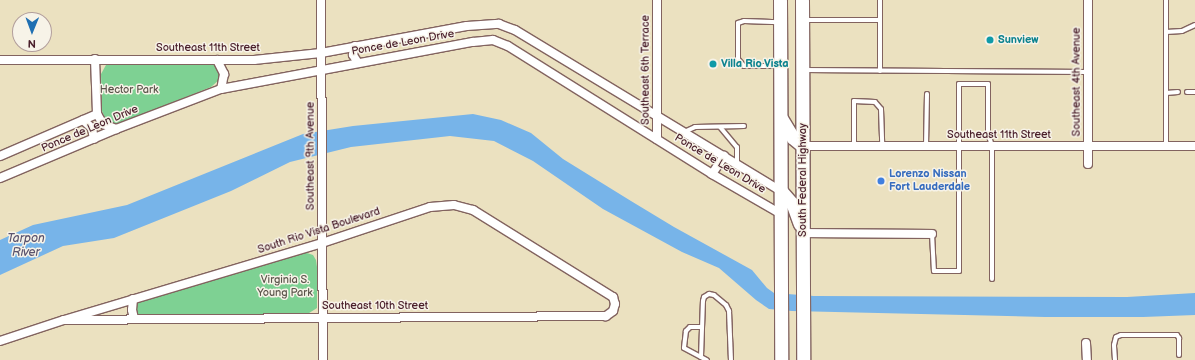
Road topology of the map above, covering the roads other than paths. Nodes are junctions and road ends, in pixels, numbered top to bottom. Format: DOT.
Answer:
graph roads {
  1 [pos="321,0"];
  2 [pos="657,0"];
  3 [pos="780,0"];
  4 [pos="802,0"];
  5 [pos="880,0"];
  6 [pos="1088,0"];
  7 [pos="1166,0"];
  8 [pos="802,20"];
  9 [pos="880,20"];
  10 [pos="780,22"];
  11 [pos="1195,25"];
  12 [pos="1166,32"];
  13 [pos="356,46"];
  14 [pos="321,53"];
  15 [pos="96,59"];
  16 [pos="0,60"];
  17 [pos="217,60"];
  18 [pos="358,63"];
  19 [pos="780,66"];
  20 [pos="321,70"];
  21 [pos="802,70"];
  22 [pos="880,71"];
  23 [pos="1088,72"];
  24 [pos="221,89"];
  25 [pos="1178,92"];
  26 [pos="1187,92"];
  27 [pos="1195,92"];
  28 [pos="1166,93"];
  29 [pos="927,94"];
  30 [pos="97,114"];
  31 [pos="657,116"];
  32 [pos="780,116"];
  33 [pos="83,120"];
  34 [pos="744,126"];
  35 [pos="720,127"];
  36 [pos="116,129"];
  37 [pos="684,132"];
  38 [pos="94,139"];
  39 [pos="657,139"];
  40 [pos="803,146"];
  41 [pos="854,146"];
  42 [pos="882,146"];
  43 [pos="926,146"];
  44 [pos="959,146"];
  45 [pos="992,146"];
  46 [pos="1088,146"];
  47 [pos="1166,146"];
  48 [pos="1195,146"];
  49 [pos="0,156"];
  50 [pos="724,156"];
  51 [pos="736,164"];
  52 [pos="1088,164"];
  53 [pos="712,174"];
  54 [pos="0,178"];
  55 [pos="781,191"];
  56 [pos="781,214"];
  57 [pos="803,234"];
  58 [pos="932,234"];
  59 [pos="322,243"];
  60 [pos="992,279"];
  61 [pos="133,300"];
  62 [pos="613,311"];
  63 [pos="322,317"];
  64 [pos="134,319"];
  65 [pos="64,320"];
  66 [pos="702,327"];
  67 [pos="0,341"];
  68 [pos="1086,343"];
  69 [pos="1179,355"];
  70 [pos="701,357"];
  71 [pos="323,360"];
  72 [pos="707,360"];
  73 [pos="731,360"];
  74 [pos="781,360"];
  75 [pos="803,360"];
  76 [pos="1087,360"];
  77 [pos="1115,360"];
  1 -- 14 [label="street, Southeast 9th Avenue"];
  2 -- 31 [label="street, Southeast 6th Terrace"];
  3 -- 10 [label="main road"];
  4 -- 8 [label="main road, South Federal Highway"];
  5 -- 9 [label="lane"];
  6 -- 23 [label="street, Southeast 4th Avenue"];
  7 -- 12 [label="lane"];
  8 -- 9 [label="lane"];
  8 -- 21 [label="main road, South Federal Highway"];
  9 -- 22 [label="lane"];
  10 -- 19 [label="main road"];
  10 -- 19 [label="lane"];
  11 -- 12 [label="lane"];
  12 -- 28 [label="lane"];
  13 -- 14 [label="street, Ponce de Leon Drive"];
  13 -- 18 [label="street"];
  13 -- 31 [label="street, Ponce de Leon Drive"];
  14 -- 17 [label="street, Southeast 11th Street"];
  14 -- 20 [label="street, Southeast 9th Avenue"];
  15 -- 16 [label="street, Southeast 11th Street"];
  15 -- 17 [label="street, Southeast 11th Street"];
  15 -- 30 [label="street"];
  17 -- 24 [label="street"];
  18 -- 20 [label="street, Ponce de Leon Drive"];
  18 -- 39 [label="street, Ponce de Leon Drive"];
  19 -- 32 [label="main road, South Federal Highway"];
  20 -- 24 [label="street, Ponce de Leon Drive"];
  20 -- 59 [label="street, Southeast 9th Avenue"];
  21 -- 22 [label="lane"];
  21 -- 40 [label="main road, South Federal Highway"];
  22 -- 23 [label="lane"];
  23 -- 46 [label="street, Southeast 4th Avenue"];
  24 -- 36 [label="street, Ponce de Leon Drive"];
  25 -- 28 [label="lane"];
  26 -- 27 [label="lane"];
  28 -- 47 [label="lane"];
  29 -- 43 [label="lane"];
  30 -- 33 [label="street, Ponce de Leon Drive"];
  30 -- 36 [label="street"];
  31 -- 37 [label="street, Ponce de Leon Drive"];
  31 -- 39 [label="street, Southeast 6th Terrace"];
  32 -- 40 [label="main road"];
  32 -- 55 [label="main road, South Federal Highway"];
  33 -- 38 [label="street"];
  33 -- 49 [label="street, Ponce de Leon Drive"];
  34 -- 35 [label="lane"];
  35 -- 37 [label="lane"];
  35 -- 51 [label="lane"];
  36 -- 38 [label="street, Ponce de Leon Drive"];
  37 -- 50 [label="street, Ponce de Leon Drive"];
  38 -- 54 [label="street, Ponce de Leon Drive"];
  39 -- 53 [label="street, Ponce de Leon Drive"];
  40 -- 41 [label="street, Southeast 11th Street"];
  40 -- 57 [label="main road, South Federal Highway"];
  41 -- 42 [label="street, Southeast 11th Street"];
  41 -- 42 [label="lane"];
  42 -- 43 [label="street, Southeast 11th Street"];
  43 -- 44 [label="street, Southeast 11th Street"];
  44 -- 45 [label="street, Southeast 11th Street"];
  44 -- 45 [label="lane"];
  44 -- 58 [label="lane"];
  45 -- 46 [label="street, Southeast 11th Street"];
  45 -- 60 [label="lane"];
  46 -- 47 [label="street, Southeast 11th Street"];
  46 -- 52 [label="street, Southeast 4th Avenue"];
  47 -- 48 [label="street, Southeast 11th Street"];
  50 -- 51 [label="street, Ponce de Leon Drive"];
  50 -- 53 [label="street"];
  51 -- 55 [label="street, Ponce de Leon Drive"];
  53 -- 56 [label="street, Ponce de Leon Drive"];
  55 -- 56 [label="main road, South Federal Highway"];
  55 -- 57 [label="main road"];
  56 -- 74 [label="main road, South Federal Highway"];
  57 -- 58 [label="street"];
  57 -- 75 [label="main road, South Federal Highway"];
  59 -- 61 [label="street, South Rio Vista Boulevard"];
  59 -- 62 [label="street, South Rio Vista Boulevard"];
  59 -- 63 [label="street, Southeast 9th Avenue"];
  61 -- 64 [label="street"];
  61 -- 65 [label="street, South Rio Vista Boulevard"];
  62 -- 63 [label="street, Southeast 10th Street"];
  63 -- 64 [label="street, Southeast 10th Street"];
  63 -- 71 [label="street, Southeast 9th Avenue"];
  64 -- 65 [label="street, Southeast 10th Street"];
  65 -- 67 [label="street, South Rio Vista Boulevard"];
  66 -- 70 [label="lane"];
  66 -- 70 [label="lane"];
  66 -- 73 [label="lane"];
  68 -- 76 [label="street"];
  69 -- 77 [label="lane"];
  70 -- 72 [label="lane"];
}
